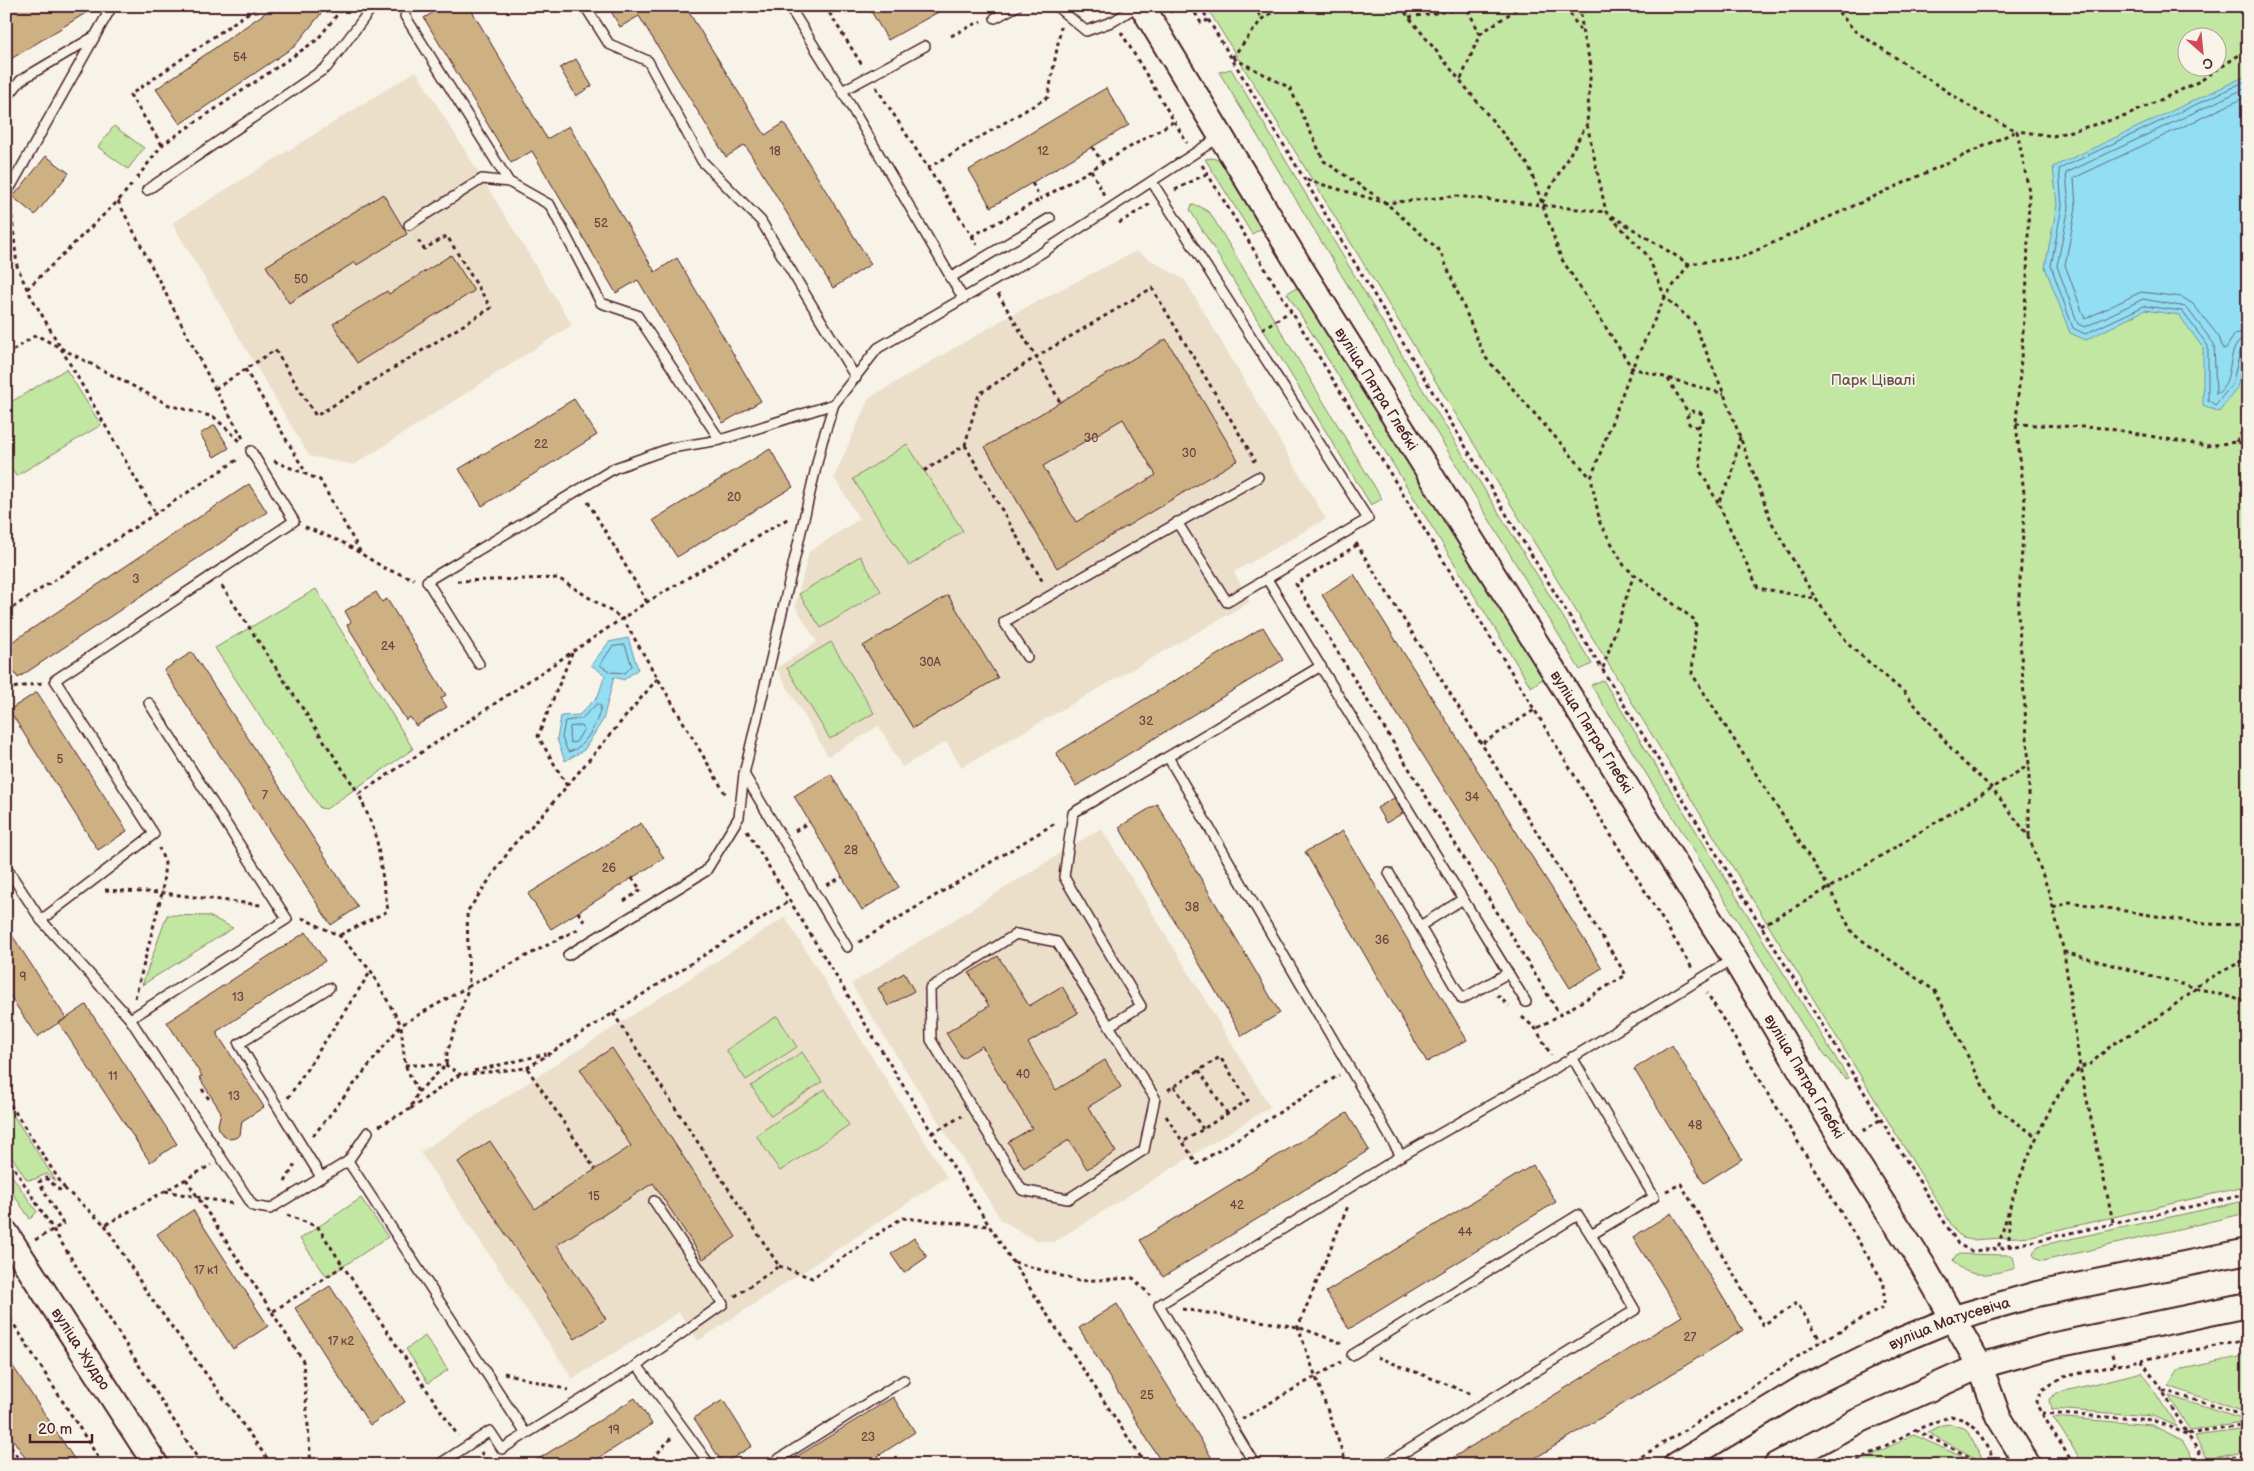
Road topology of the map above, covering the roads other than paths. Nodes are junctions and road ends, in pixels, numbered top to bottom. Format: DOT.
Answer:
graph roads {
  1 [pos="112,6"];
  2 [pos="373,6"];
  3 [pos="585,6"];
  4 [pos="788,6"];
  5 [pos="1017,6"];
  6 [pos="1056,6"];
  7 [pos="1137,6"];
  8 [pos="1142,6"];
  9 [pos="405,16"];
  10 [pos="995,18"];
  11 [pos="96,36"];
  12 [pos="925,46"];
  13 [pos="842,91"];
  14 [pos="6,99"];
  15 [pos="1221,136"];
  16 [pos="509,182"];
  17 [pos="1152,182"];
  18 [pos="147,190"];
  19 [pos="6,195"];
  20 [pos="1050,218"];
  21 [pos="409,225"];
  22 [pos="950,278"];
  23 [pos="963,298"];
  24 [pos="856,378"];
  25 [pos="834,404"];
  26 [pos="720,440"];
  27 [pos="251,451"];
  28 [pos="1258,477"];
  29 [pos="1177,522"];
  30 [pos="1266,579"];
  31 [pos="1026,658"];
  32 [pos="479,664"];
  33 [pos="1321,666"];
  34 [pos="150,703"];
  35 [pos="1168,757"];
  36 [pos="744,774"];
  37 [pos="6,867"];
  38 [pos="1389,873"];
  39 [pos="1463,899"];
  40 [pos="41,920"];
  41 [pos="1420,926"];
  42 [pos="847,947"];
  43 [pos="568,955"];
  44 [pos="1734,958"];
  45 [pos="1508,973"];
  46 [pos="329,988"];
  47 [pos="1526,1002"];
  48 [pos="130,1020"];
  49 [pos="1109,1026"];
  50 [pos="1572,1057"];
  51 [pos="368,1132"];
  52 [pos="1401,1156"];
  53 [pos="348,1161"];
  54 [pos="321,1177"];
  55 [pos="654,1200"];
  56 [pos="6,1233"];
  57 [pos="1590,1235"];
  58 [pos="2248,1251"];
  59 [pos="2248,1305"];
  60 [pos="1954,1318"];
  61 [pos="1352,1355"];
  62 [pos="638,1365"];
  63 [pos="1980,1366"];
  64 [pos="904,1380"];
  65 [pos="526,1434"];
  66 [pos="156,1465"];
  67 [pos="438,1465"];
  68 [pos="710,1465"];
  69 [pos="769,1465"];
  70 [pos="1255,1465"];
  71 [pos="1384,1465"];
  72 [pos="1676,1465"];
  73 [pos="1776,1465"];
  74 [pos="2028,1465"];
  1 -- 11 [label="lane"];
  2 -- 18 [label="lane"];
  3 -- 24 [label="lane"];
  4 -- 13 [label="lane"];
  5 -- 10 [label="lane"];
  6 -- 7 [label="lane"];
  8 -- 15 [label="main road, вуліца Пятра Глебкі"];
  9 -- 16 [label="lane"];
  11 -- 14 [label="lane"];
  11 -- 19 [label="lane"];
  12 -- 13 [label="lane"];
  13 -- 22 [label="lane"];
  15 -- 17 [label="lane"];
  15 -- 44 [label="main road, вуліца Пятра Глебкі"];
  16 -- 21 [label="lane"];
  16 -- 26 [label="lane"];
  17 -- 23 [label="lane"];
  17 -- 30 [label="lane"];
  20 -- 22 [label="lane"];
  22 -- 23 [label="lane"];
  23 -- 24 [label="lane"];
  24 -- 25 [label="lane"];
  25 -- 26 [label="lane"];
  25 -- 36 [label="lane"];
  26 -- 32 [label="lane"];
  27 -- 40 [label="lane"];
  28 -- 29 [label="lane"];
  29 -- 30 [label="lane"];
  29 -- 31 [label="lane"];
  30 -- 33 [label="lane"];
  33 -- 35 [label="lane"];
  33 -- 39 [label="lane"];
  34 -- 48 [label="lane"];
  35 -- 49 [label="lane"];
  35 -- 52 [label="lane"];
  36 -- 42 [label="lane"];
  36 -- 43 [label="lane"];
  37 -- 40 [label="lane"];
  38 -- 41 [label="lane"];
  39 -- 41 [label="lane"];
  39 -- 45 [label="lane"];
  40 -- 48 [label="lane"];
  41 -- 45 [label="lane"];
  44 -- 50 [label="lane"];
  44 -- 60 [label="main road, вуліца Пятра Глебкі"];
  45 -- 47 [label="lane"];
  46 -- 54 [label="lane"];
  48 -- 54 [label="lane"];
  49 -- 49 [label="lane"];
  50 -- 52 [label="lane"];
  50 -- 57 [label="lane"];
  51 -- 53 [label="lane"];
  52 -- 70 [label="lane"];
  53 -- 54 [label="lane"];
  53 -- 65 [label="lane"];
  55 -- 62 [label="lane"];
  56 -- 66 [label="main road, вуліца Жудро"];
  57 -- 61 [label="lane"];
  57 -- 71 [label="lane"];
  58 -- 60 [label="main road, вуліца Матусевіча"];
  59 -- 63 [label="main road"];
  60 -- 63 [label="main road, вуліца Пятра Глебкі"];
  60 -- 72 [label="main road, вуліца Матусевіча"];
  62 -- 65 [label="lane"];
  62 -- 68 [label="lane"];
  63 -- 73 [label="main road"];
  63 -- 74 [label="main road, вуліца Пятра Глебкі"];
  64 -- 69 [label="lane"];
  65 -- 67 [label="lane"];
}
